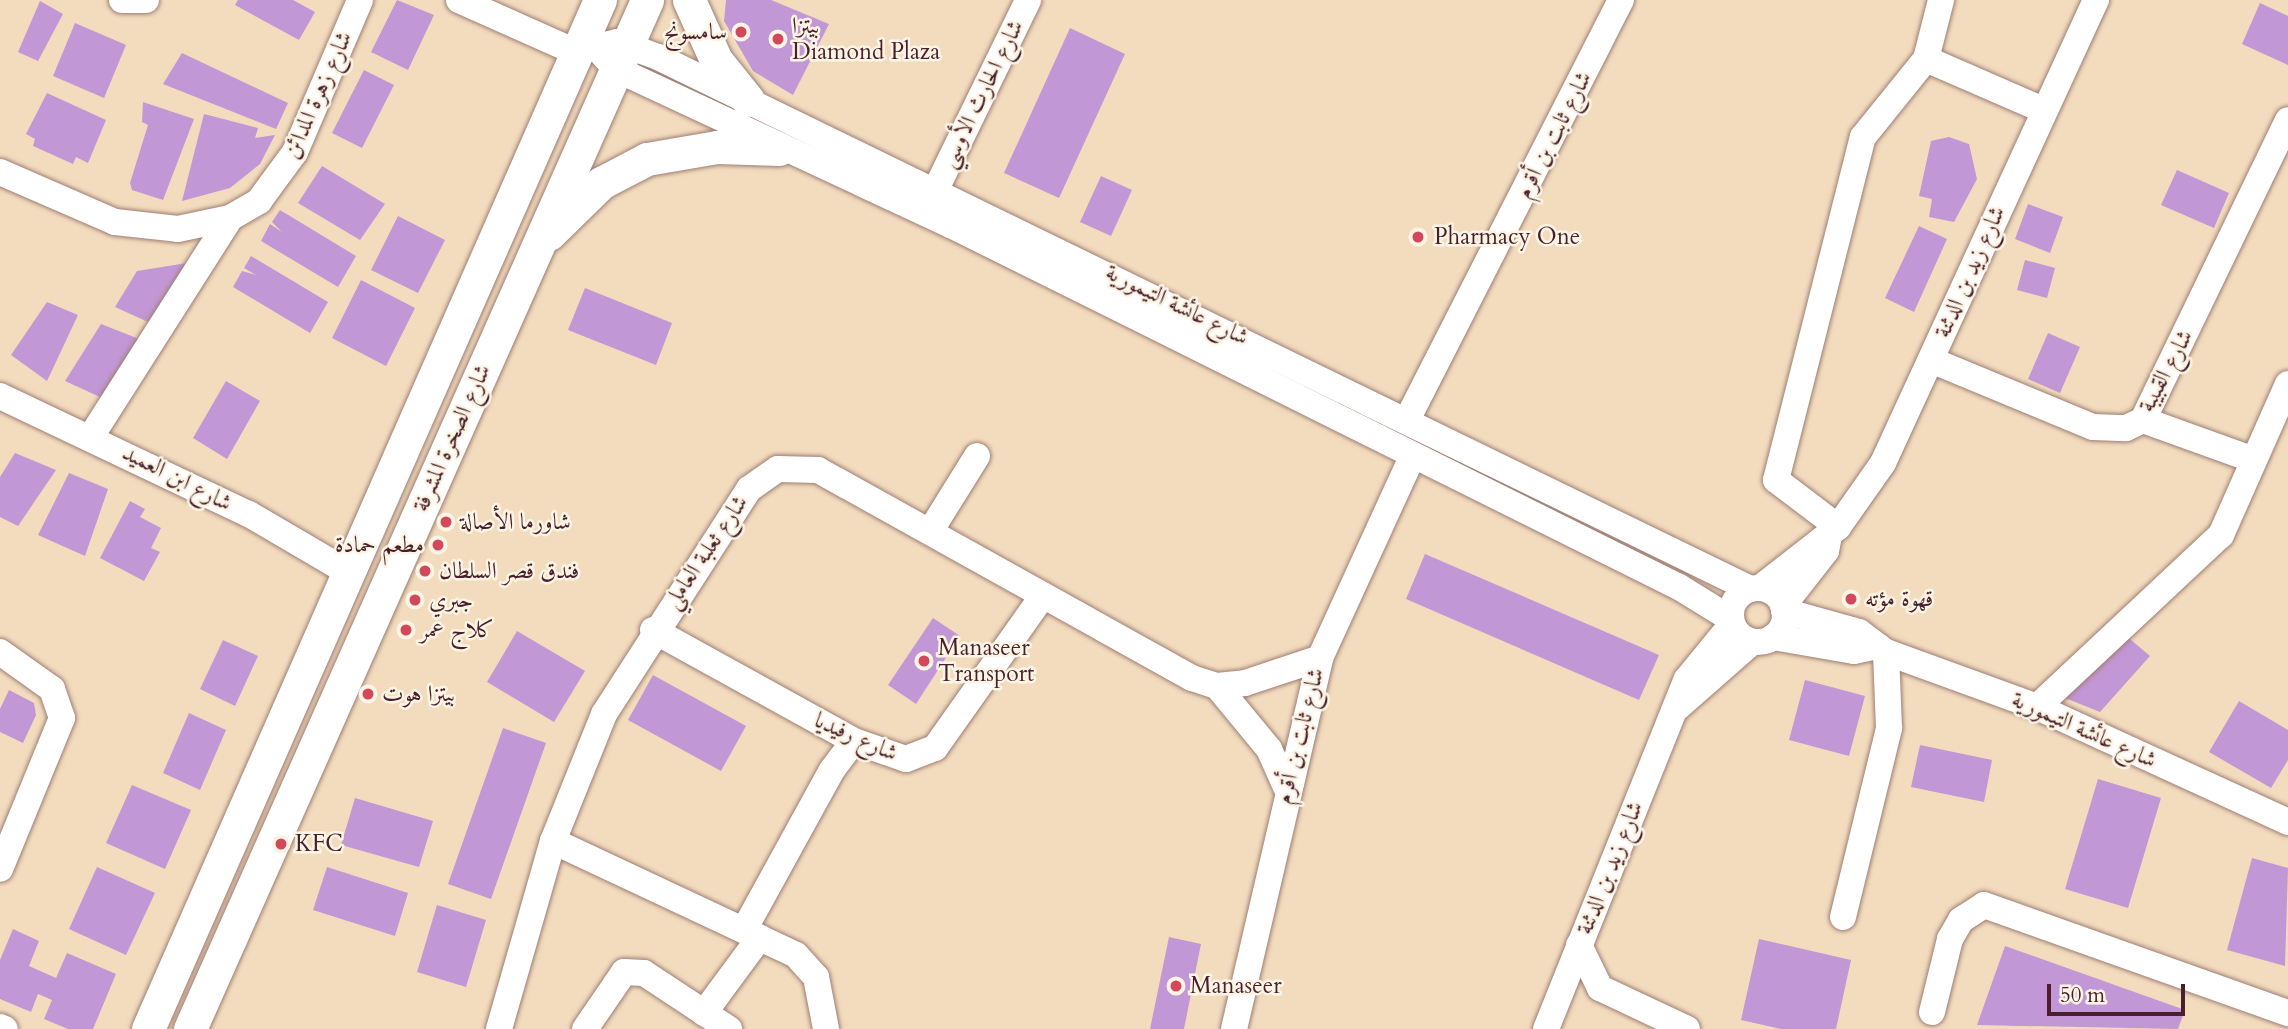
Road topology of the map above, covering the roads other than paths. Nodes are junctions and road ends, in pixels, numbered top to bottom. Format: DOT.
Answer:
graph roads {
  1 [pos="122,0"];
  2 [pos="146,0"];
  3 [pos="360,0"];
  4 [pos="459,0"];
  5 [pos="647,0"];
  6 [pos="689,0"];
  7 [pos="1028,0"];
  8 [pos="1621,0"];
  9 [pos="1941,0"];
  10 [pos="2096,0"];
  11 [pos="600,39"];
  12 [pos="1926,59"];
  13 [pos="748,100"];
  14 [pos="2041,109"];
  15 [pos="2288,120"];
  16 [pos="779,149"];
  17 [pos="0,172"];
  18 [pos="936,189"];
  19 [pos="230,218"];
  20 [pos="533,251"];
  21 [pos="1931,360"];
  22 [pos="2288,384"];
  23 [pos="0,396"];
  24 [pos="1408,418"];
  25 [pos="2143,419"];
  26 [pos="92,435"];
  27 [pos="978,456"];
  28 [pos="1412,457"];
  29 [pos="2254,460"];
  30 [pos="931,530"];
  31 [pos="1833,531"];
  32 [pos="348,572"];
  33 [pos="1755,589"];
  34 [pos="1042,597"];
  35 [pos="1784,608"];
  36 [pos="1732,621"];
  37 [pos="653,629"];
  38 [pos="1763,639"];
  39 [pos="1881,649"];
  40 [pos="0,652"];
  41 [pos="1320,658"];
  42 [pos="1217,686"];
  43 [pos="2036,707"];
  44 [pos="1677,708"];
  45 [pos="854,741"];
  46 [pos="1286,787"];
  47 [pos="2288,822"];
  48 [pos="553,841"];
  49 [pos="0,869"];
  50 [pos="1843,917"];
  51 [pos="752,933"];
  52 [pos="1579,945"];
  53 [pos="704,1013"];
  54 [pos="1932,1013"];
  55 [pos="2288,1013"];
  56 [pos="0,1027"];
  57 [pos="5,1029"];
  58 [pos="148,1029"];
  59 [pos="190,1029"];
  60 [pos="499,1029"];
  61 [pos="585,1029"];
  62 [pos="729,1029"];
  63 [pos="826,1029"];
  64 [pos="1234,1029"];
  65 [pos="1546,1029"];
  66 [pos="1687,1029"];
  1 -- 2 [label="street"];
  3 -- 19 [label="street, شارع زهرة المدائن"];
  4 -- 11 [label="street"];
  5 -- 11 [label="main road, شارع الصخرة المشرفة"];
  6 -- 13 [label="main road"];
  7 -- 18 [label="street, شارع الحارث الأوسي"];
  8 -- 24 [label="street, شارع ثابت بن أقرم"];
  9 -- 12 [label="street"];
  10 -- 14 [label="street, شارع زيد بن الدثنة"];
  11 -- 13 [label="street, شارع عائشة التيمورية"];
  11 -- 16 [label="street, شارع عائشة التيمورية"];
  11 -- 20 [label="main road, شارع الصخرة المشرفة"];
  11 -- 32 [label="main road, شارع الصخرة المشرفة"];
  12 -- 14 [label="street"];
  12 -- 31 [label="street"];
  13 -- 18 [label="street, شارع عائشة التيمورية"];
  14 -- 21 [label="street, شارع زيد بن الدثنة"];
  15 -- 25 [label="street, شارع القبيبة"];
  16 -- 20 [label="main road"];
  16 -- 28 [label="street, شارع عائشة التيمورية"];
  17 -- 19 [label="street, شارع زهرة المدائن"];
  18 -- 24 [label="street, شارع عائشة التيمورية"];
  19 -- 26 [label="street"];
  20 -- 59 [label="main road, شارع الصخرة المشرفة"];
  21 -- 25 [label="street, شارع القبيبة"];
  21 -- 31 [label="street, شارع زيد بن الدثنة"];
  22 -- 29 [label="street"];
  23 -- 26 [label="street, شارع ابن العميد"];
  24 -- 33 [label="street, شارع عائشة التيمورية"];
  25 -- 29 [label="street"];
  26 -- 32 [label="street, شارع ابن العميد"];
  27 -- 30 [label="street"];
  28 -- 36 [label="street, شارع عائشة التيمورية"];
  28 -- 41 [label="street, شارع ثابت بن أقرم"];
  29 -- 43 [label="street"];
  30 -- 34 [label="street, شارع ثعلبة العاملي"];
  30 -- 37 [label="street, شارع ثعلبة العاملي"];
  31 -- 33 [label="street, شارع زيد بن الدثنة"];
  31 -- 35 [label="street, شارع زيد بن الدثنة"];
  32 -- 58 [label="main road, شارع الصخرة المشرفة"];
  33 -- 35 [label="street, شارع عائشة التيمورية"];
  33 -- 36 [label="street, شارع زيد بن الدثنة"];
  34 -- 42 [label="street, شارع ثعلبة العاملي"];
  34 -- 45 [label="street, شارع رفيديا"];
  35 -- 38 [label="street, شارع زيد بن الدثنة"];
  35 -- 39 [label="street, شارع عائشة التيمورية"];
  36 -- 38 [label="street, شارع عائشة التيمورية"];
  36 -- 44 [label="street, شارع زيد بن الدثنة"];
  37 -- 45 [label="street, شارع رفيديا"];
  37 -- 48 [label="street, شارع ثعلبة العاملي"];
  38 -- 39 [label="street, شارع عائشة التيمورية"];
  38 -- 44 [label="street, شارع زيد بن الدثنة"];
  39 -- 43 [label="street, شارع عائشة التيمورية"];
  39 -- 50 [label="street"];
  40 -- 49 [label="street"];
  41 -- 42 [label="street, شارع ثعلبة العاملي"];
  41 -- 46 [label="street, شارع ثابت بن أقرم"];
  42 -- 46 [label="street, شارع ثعلبة العاملي"];
  43 -- 47 [label="street, شارع عائشة التيمورية"];
  44 -- 52 [label="street, شارع زيد بن الدثنة"];
  45 -- 51 [label="street"];
  46 -- 64 [label="street, شارع ثابت بن أقرم"];
  48 -- 51 [label="street"];
  48 -- 60 [label="street, شارع ثعلبة العاملي"];
  51 -- 53 [label="street"];
  51 -- 63 [label="street"];
  52 -- 65 [label="street, شارع زيد بن الدثنة"];
  52 -- 66 [label="street"];
  53 -- 61 [label="street"];
  53 -- 62 [label="street"];
  54 -- 55 [label="street"];
  56 -- 57 [label="street"];
}
